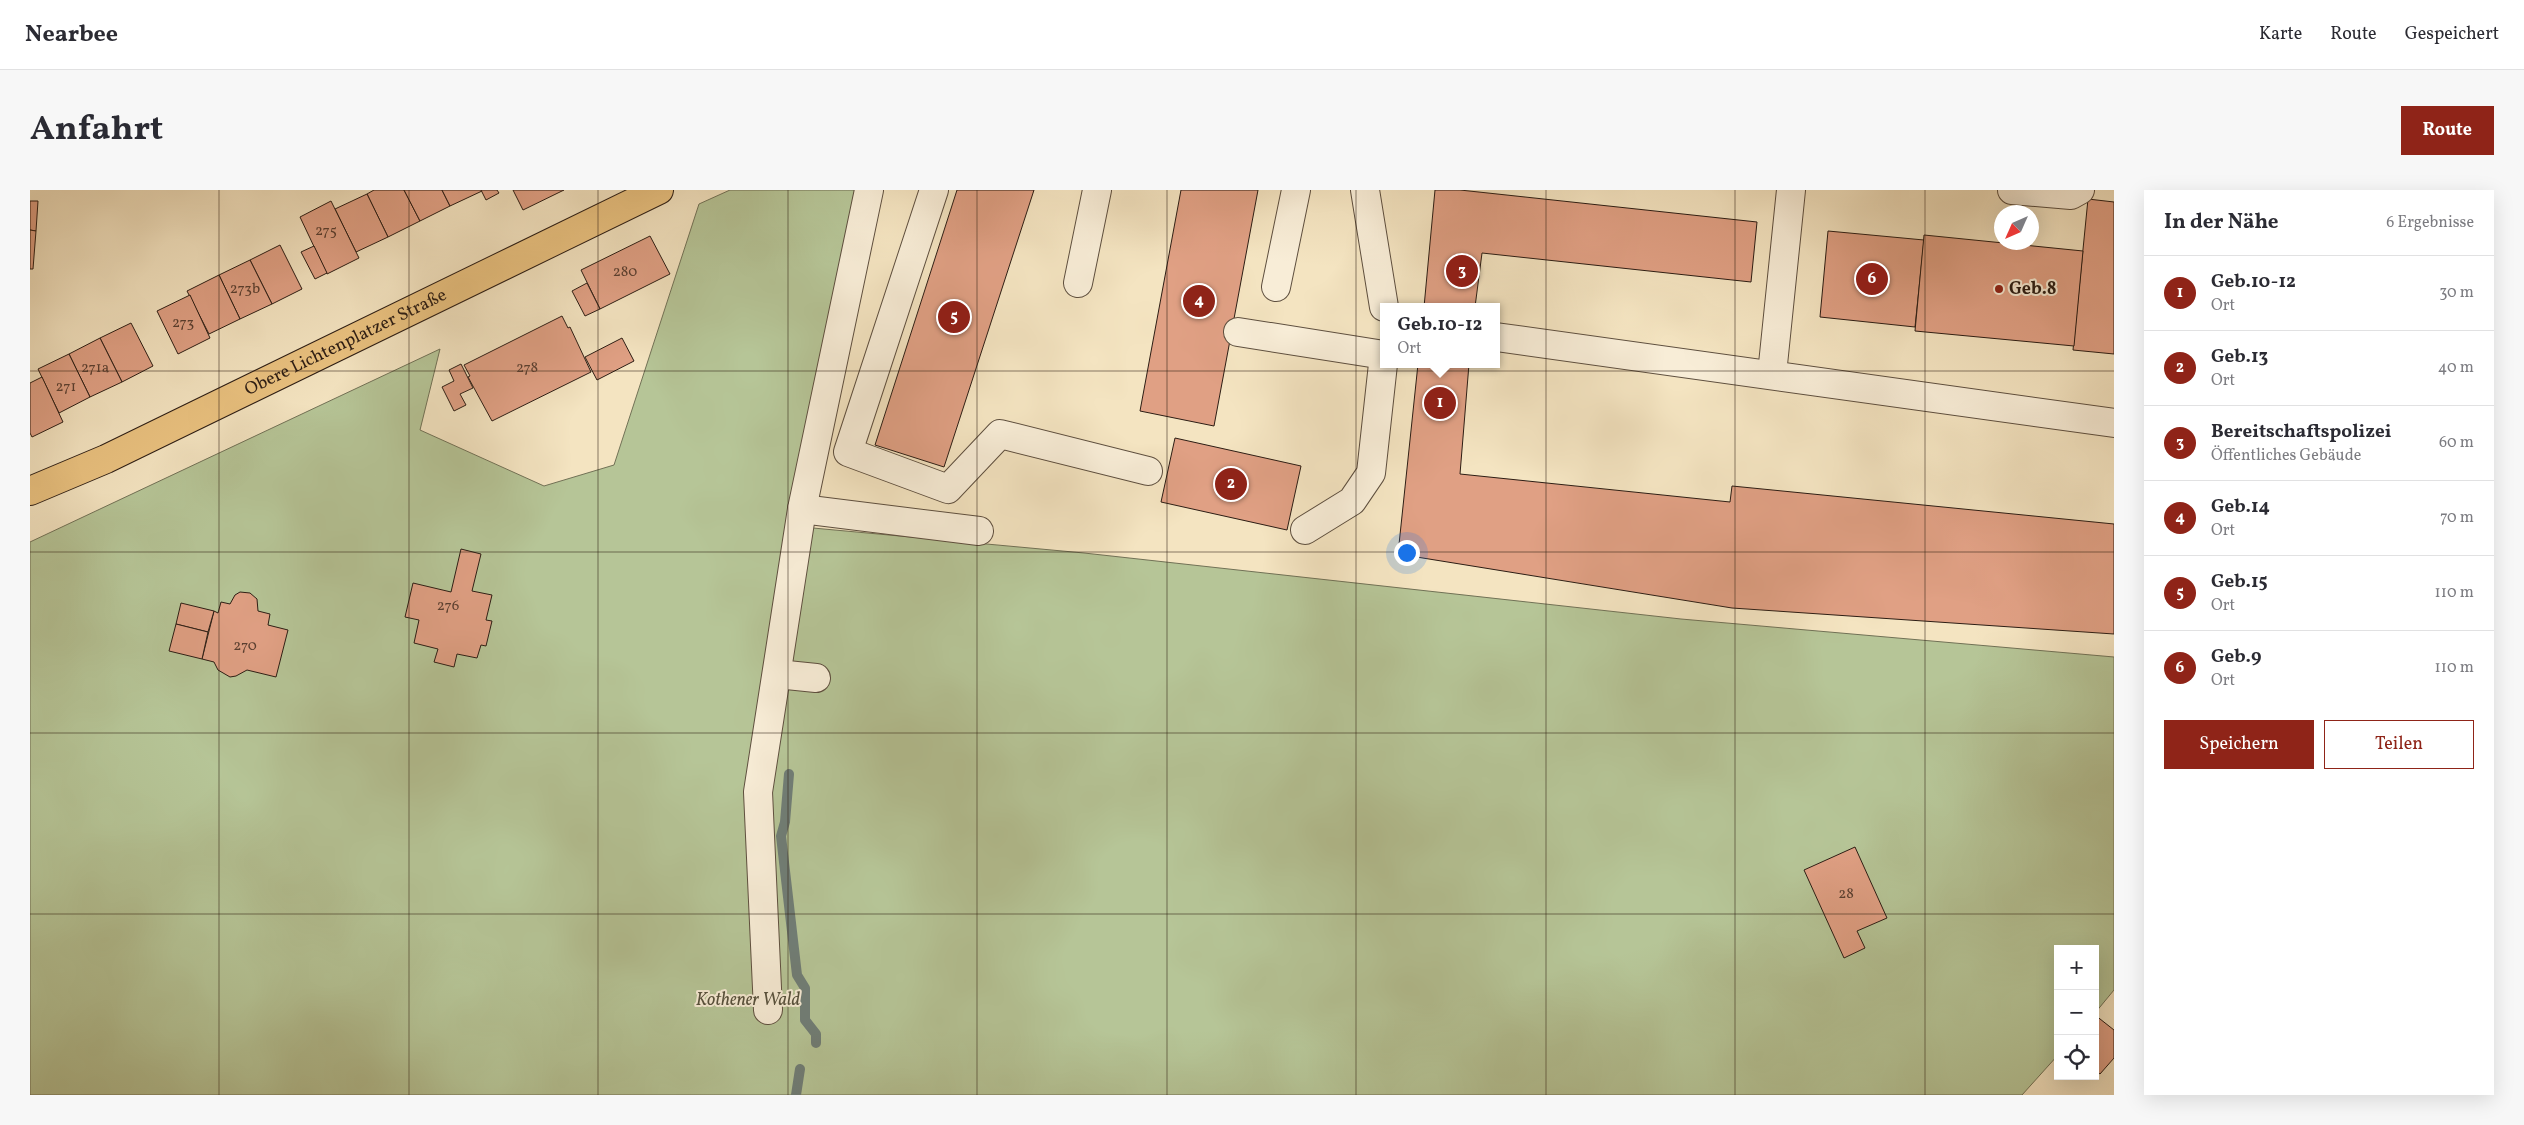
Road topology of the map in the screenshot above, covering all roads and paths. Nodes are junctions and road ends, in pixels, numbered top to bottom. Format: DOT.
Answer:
graph roads {
  1 [pos="659,190"];
  2 [pos="869,190"];
  3 [pos="934,190"];
  4 [pos="1098,190"];
  5 [pos="1296,190"];
  6 [pos="1365,190"];
  7 [pos="1790,190"];
  8 [pos="2012,190"];
  9 [pos="2080,190"];
  10 [pos="1078,283"];
  11 [pos="1276,287"];
  12 [pos="1383,303"];
  13 [pos="1238,332"];
  14 [pos="1500,337"];
  15 [pos="1380,354"];
  16 [pos="1383,368"];
  17 [pos="1772,374"];
  18 [pos="2114,423"];
  19 [pos="1148,471"];
  20 [pos="30,491"];
  21 [pos="802,509"];
  22 [pos="1305,530"];
  23 [pos="980,531"];
  24 [pos="777,674"];
  25 [pos="816,678"];
  26 [pos="768,1010"];
  1 -- 20 [label="main road, Obere Lichtenplatzer Straße"];
  2 -- 21 [label="lane"];
  3 -- 19 [label="lane"];
  4 -- 10 [label="lane"];
  5 -- 11 [label="lane"];
  6 -- 12 [label="lane"];
  7 -- 17 [label="lane"];
  8 -- 9 [label="lane"];
  13 -- 15 [label="lane"];
  14 -- 17 [label="lane"];
  16 -- 22 [label="lane"];
  17 -- 18 [label="lane"];
  21 -- 23 [label="lane"];
  21 -- 24 [label="lane"];
  24 -- 25 [label="lane"];
  24 -- 26 [label="lane"];
}
